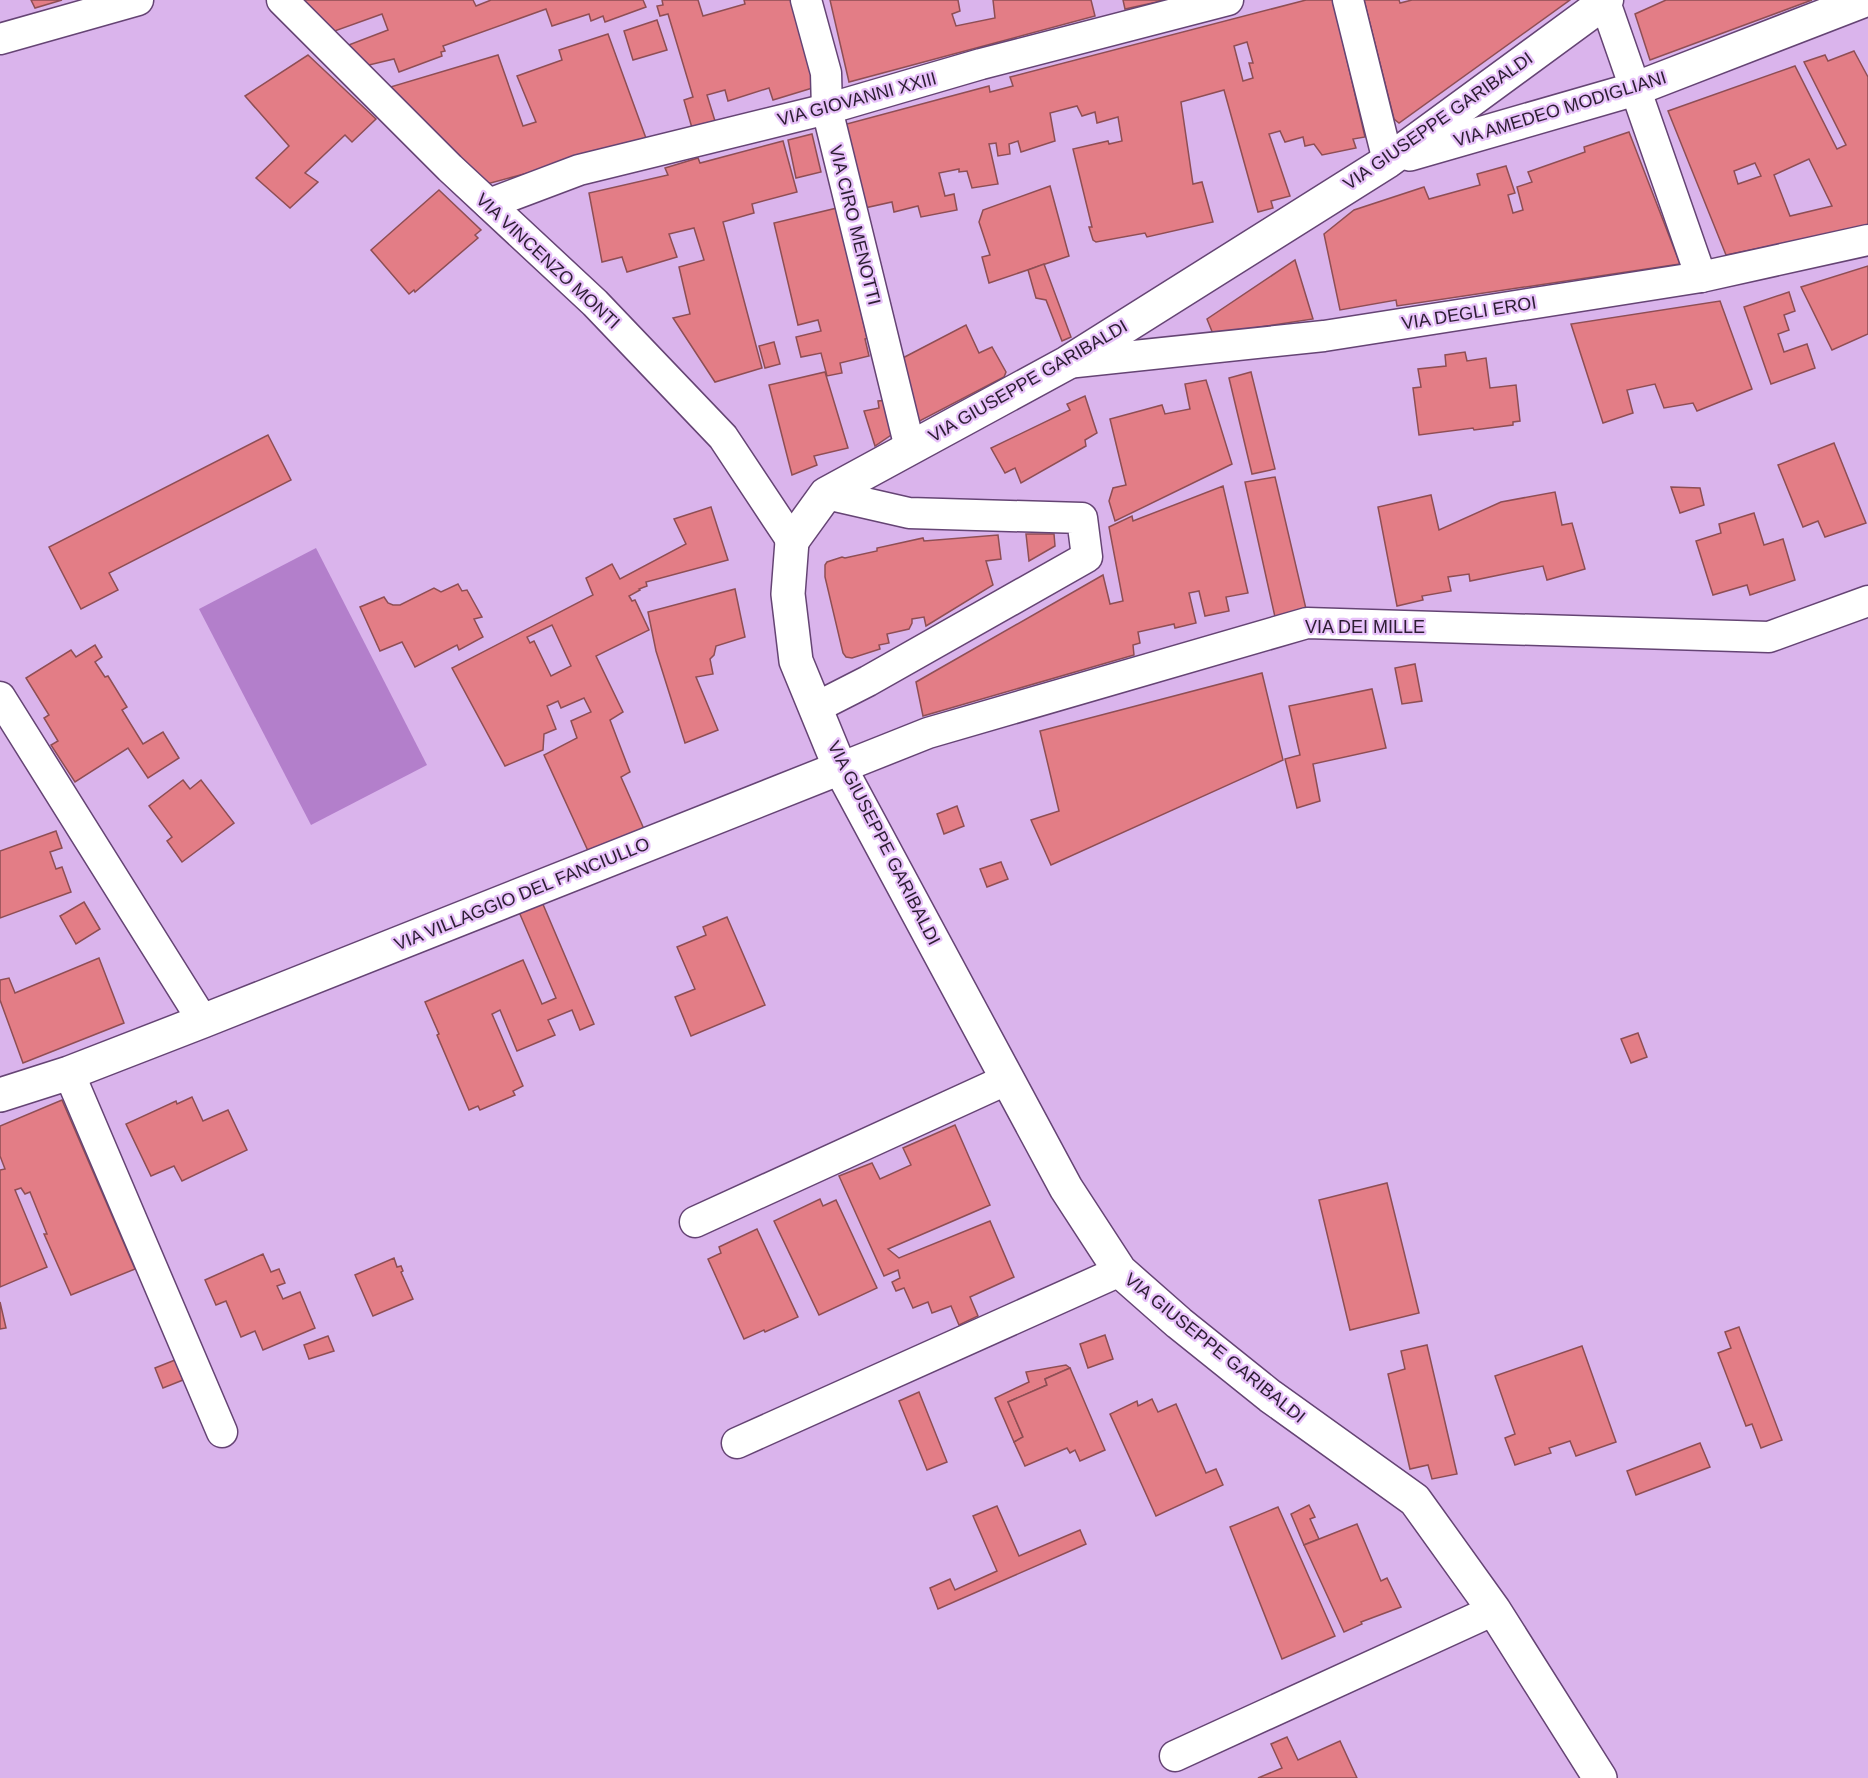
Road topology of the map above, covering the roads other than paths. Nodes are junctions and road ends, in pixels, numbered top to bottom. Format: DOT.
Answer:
graph roads {
  1 [pos="138,0"];
  2 [pos="282,0"];
  3 [pos="806,0"];
  4 [pos="1228,0"];
  5 [pos="1348,0"];
  6 [pos="1865,0"];
  7 [pos="1606,1"];
  8 [pos="0,39"];
  9 [pos="1635,89"];
  10 [pos="827,109"];
  11 [pos="1388,161"];
  12 [pos="489,204"];
  13 [pos="1868,240"];
  14 [pos="1701,277"];
  15 [pos="1067,363"];
  16 [pos="910,448"];
  17 [pos="826,494"];
  18 [pos="792,541"];
  19 [pos="1868,601"];
  20 [pos="0,697"];
  21 [pos="817,707"];
  22 [pos="840,768"];
  23 [pos="203,1021"];
  24 [pos="69,1073"];
  25 [pos="1008,1079"];
  26 [pos="0,1095"];
  27 [pos="695,1222"];
  28 [pos="1120,1271"];
  29 [pos="222,1432"];
  30 [pos="737,1443"];
  31 [pos="1494,1610"];
  32 [pos="1175,1756"];
  33 [pos="1600,1778"];
  1 -- 8 [label="street"];
  2 -- 12 [label="street, VIA VINCENZO MONTI"];
  3 -- 10 [label="street, VIA CIRO MENOTTI"];
  4 -- 10 [label="street, VIA GIOVANNI XXIII"];
  5 -- 11 [label="street"];
  6 -- 9 [label="street, VIA AMEDEO MODIGLIANI"];
  7 -- 9 [label="street"];
  7 -- 11 [label="street, VIA GIUSEPPE GARIBALDI"];
  9 -- 11 [label="street, VIA AMEDEO MODIGLIANI"];
  9 -- 14 [label="street"];
  10 -- 12 [label="street, VIA GIOVANNI XXIII"];
  10 -- 16 [label="street, VIA CIRO MENOTTI"];
  11 -- 15 [label="street, VIA GIUSEPPE GARIBALDI"];
  12 -- 18 [label="street, VIA VINCENZO MONTI"];
  13 -- 14 [label="street, VIA DEGLI EROI"];
  14 -- 15 [label="street, VIA DEGLI EROI"];
  15 -- 16 [label="street, VIA GIUSEPPE GARIBALDI"];
  16 -- 17 [label="street, VIA GIUSEPPE GARIBALDI"];
  17 -- 18 [label="street, VIA GIUSEPPE GARIBALDI"];
  17 -- 21 [label="street"];
  18 -- 21 [label="street, VIA GIUSEPPE GARIBALDI"];
  19 -- 22 [label="street, VIA DEI MILLE"];
  20 -- 23 [label="street"];
  21 -- 22 [label="street, VIA GIUSEPPE GARIBALDI"];
  22 -- 23 [label="street, VIA VILLAGGIO DEL FANCIULLO"];
  22 -- 25 [label="street, VIA GIUSEPPE GARIBALDI"];
  23 -- 24 [label="street, VIA VILLAGGIO DEL FANCIULLO"];
  24 -- 26 [label="street, VIA VILLAGGIO DEL FANCIULLO"];
  24 -- 29 [label="street"];
  25 -- 27 [label="street"];
  25 -- 28 [label="street, VIA GIUSEPPE GARIBALDI"];
  28 -- 30 [label="street"];
  28 -- 31 [label="street, VIA GIUSEPPE GARIBALDI"];
  31 -- 32 [label="street"];
  31 -- 33 [label="street, VIA GIUSEPPE GARIBALDI"];
}
